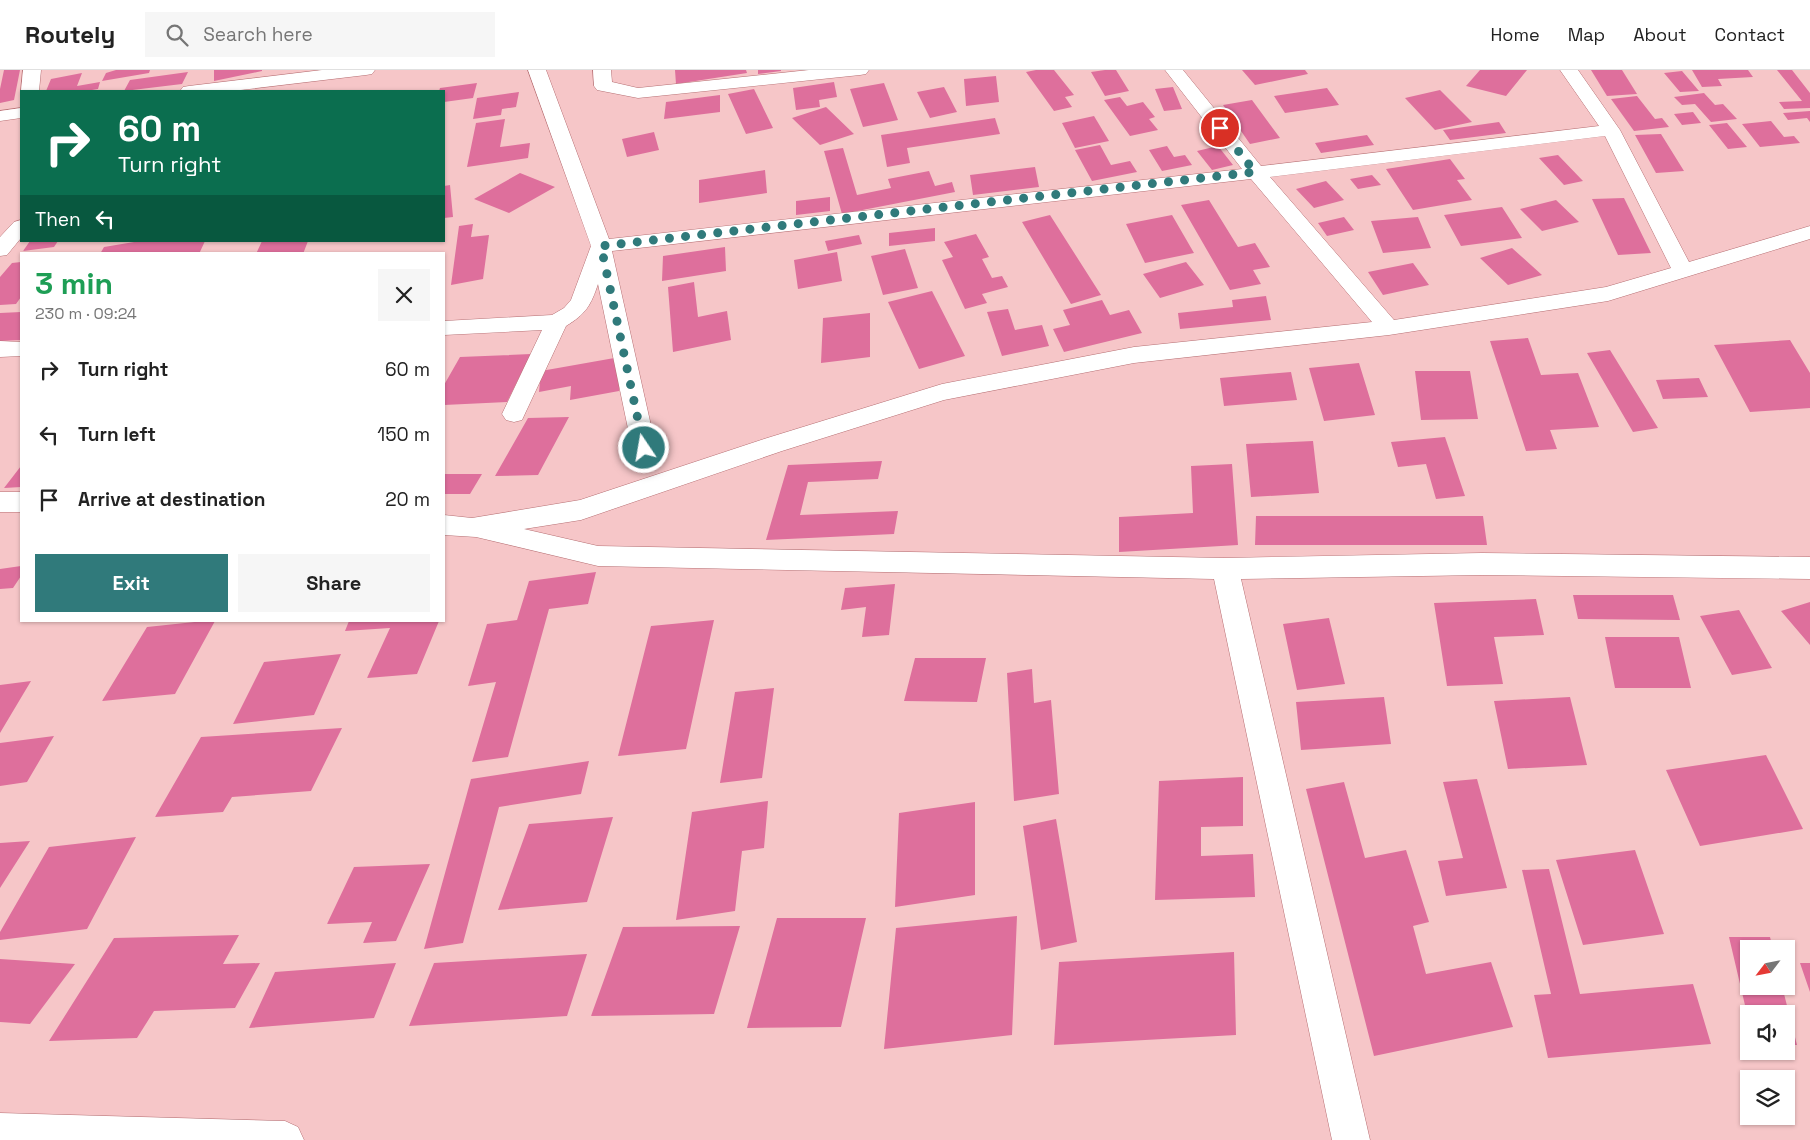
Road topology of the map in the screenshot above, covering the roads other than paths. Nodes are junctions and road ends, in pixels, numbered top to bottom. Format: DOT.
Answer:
graph roads {
  1 [pos="32,70"];
  2 [pos="366,70"];
  3 [pos="537,70"];
  4 [pos="602,70"];
  5 [pos="860,70"];
  6 [pos="1174,70"];
  7 [pos="1569,70"];
  8 [pos="30,90"];
  9 [pos="197,90"];
  10 [pos="20,113"];
  11 [pos="0,116"];
  12 [pos="1611,130"];
  13 [pos="1255,172"];
  14 [pos="20,227"];
  15 [pos="1810,232"];
  16 [pos="601,246"];
  17 [pos="0,250"];
  18 [pos="1683,270"];
  19 [pos="557,322"];
  20 [pos="445,328"];
  21 [pos="1389,328"];
  22 [pos="0,349"];
  23 [pos="20,349"];
  24 [pos="514,414"];
  25 [pos="644,448"];
  26 [pos="0,502"];
  27 [pos="20,502"];
  28 [pos="445,525"];
  29 [pos="472,528"];
  30 [pos="1810,568"];
  31 [pos="1225,569"];
  32 [pos="0,1132"];
  33 [pos="285,1140"];
  34 [pos="1351,1140"];
  1 -- 8 [label="street"];
  2 -- 9 [label="street"];
  3 -- 16 [label="street"];
  4 -- 5 [label="street"];
  6 -- 13 [label="street"];
  7 -- 12 [label="street"];
  10 -- 11 [label="street"];
  12 -- 13 [label="street"];
  12 -- 18 [label="street"];
  13 -- 16 [label="street"];
  13 -- 21 [label="street"];
  14 -- 17 [label="street"];
  15 -- 18 [label="street"];
  16 -- 19 [label="street"];
  16 -- 25 [label="street"];
  18 -- 21 [label="street"];
  19 -- 20 [label="street"];
  19 -- 24 [label="street"];
  21 -- 29 [label="street"];
  22 -- 23 [label="street"];
  26 -- 27 [label="street"];
  28 -- 29 [label="street"];
  29 -- 31 [label="street"];
  30 -- 31 [label="street"];
  31 -- 34 [label="street"];
  32 -- 33 [label="street"];
}
